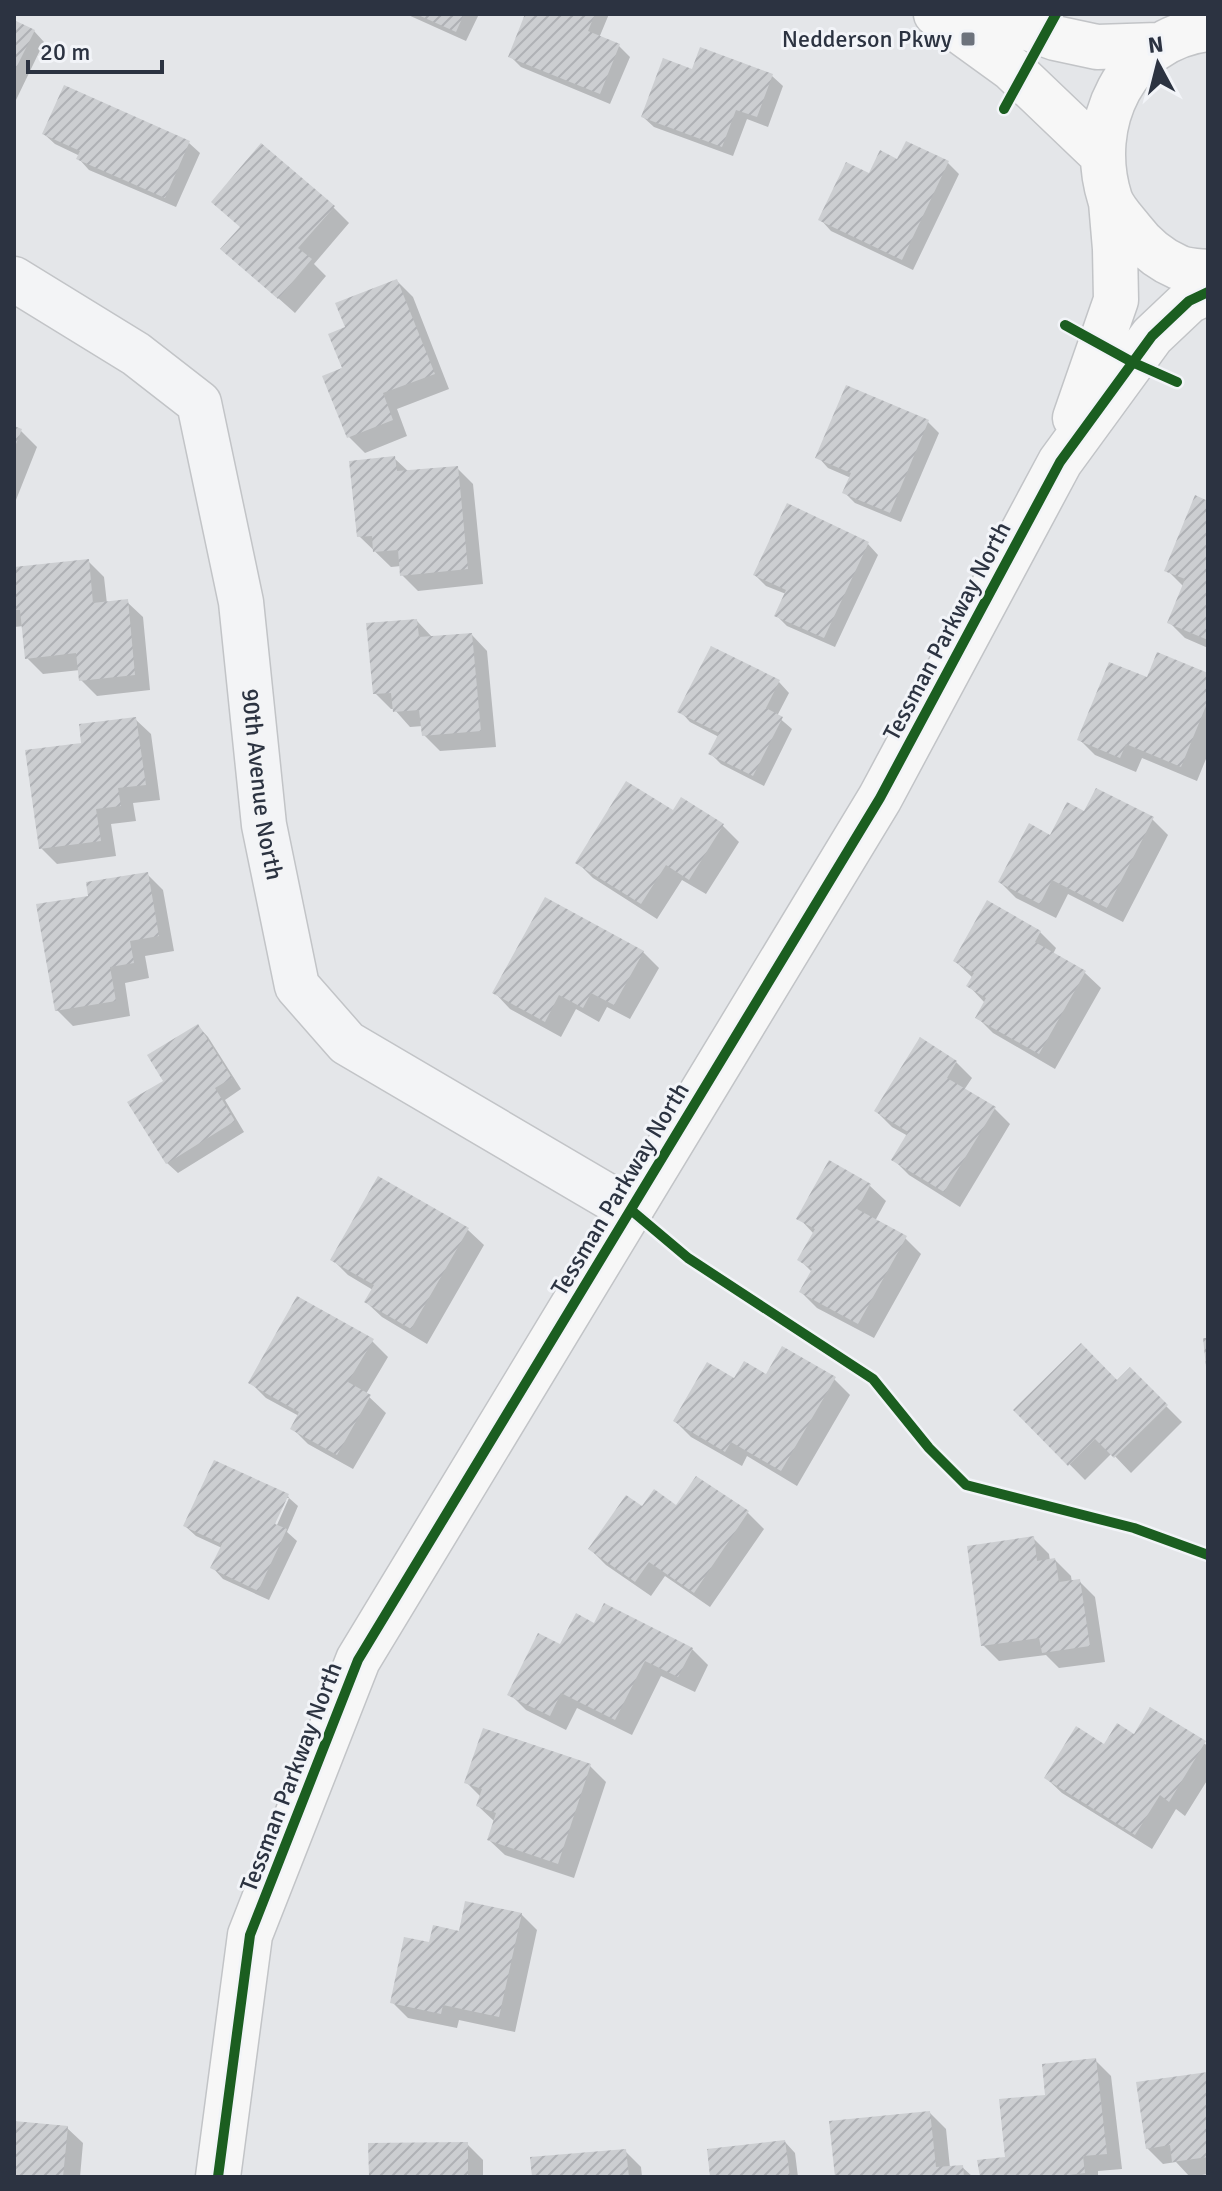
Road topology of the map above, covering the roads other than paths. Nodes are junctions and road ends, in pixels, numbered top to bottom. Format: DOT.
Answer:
graph roads {
  1 [pos="936,14"];
  2 [pos="989,14"];
  3 [pos="1208,29"];
  4 [pos="1158,45"];
  5 [pos="1102,155"];
  6 [pos="1111,202"];
  7 [pos="1208,272"];
  8 [pos="14,279"];
  9 [pos="1208,292"];
  10 [pos="1060,462"];
  11 [pos="631,1210"];
  12 [pos="218,2177"];
  1 -- 5 [label="street"];
  2 -- 4 [label="street"];
  3 -- 4 [label="street"];
  4 -- 5 [label="street, Tessman Parkway North"];
  5 -- 6 [label="street, Tessman Parkway North"];
  6 -- 7 [label="street"];
  6 -- 10 [label="street, Tessman Parkway North"];
  8 -- 11 [label="street, 90th Avenue North"];
  9 -- 10 [label="street, Tessman Parkway North"];
  10 -- 11 [label="street, Tessman Parkway North"];
  11 -- 12 [label="street, Tessman Parkway North"];
}
